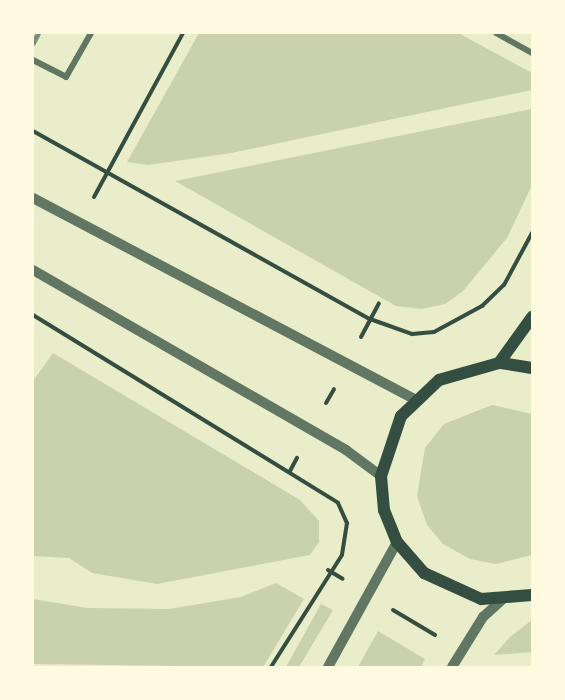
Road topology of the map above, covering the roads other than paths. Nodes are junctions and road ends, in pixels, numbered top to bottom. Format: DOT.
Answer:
graph roads {
  1 [pos="91,33"];
  2 [pos="496,33"];
  3 [pos="532,53"];
  4 [pos="33,60"];
  5 [pos="33,198"];
  6 [pos="33,270"];
  7 [pos="532,317"];
  8 [pos="499,363"];
  9 [pos="532,368"];
  10 [pos="414,399"];
  11 [pos="381,476"];
  12 [pos="397,542"];
  13 [pos="532,596"];
  14 [pos="502,600"];
  15 [pos="328,667"];
  16 [pos="452,667"];
  1 -- 4 [label="street"];
  2 -- 3 [label="street"];
  5 -- 10 [label="street"];
  6 -- 11 [label="street"];
  7 -- 8 [label="main road"];
  8 -- 9 [label="main road"];
  8 -- 10 [label="main road"];
  10 -- 11 [label="main road"];
  11 -- 12 [label="main road"];
  12 -- 14 [label="main road"];
  12 -- 15 [label="street"];
  13 -- 14 [label="main road"];
  14 -- 16 [label="street"];
}
